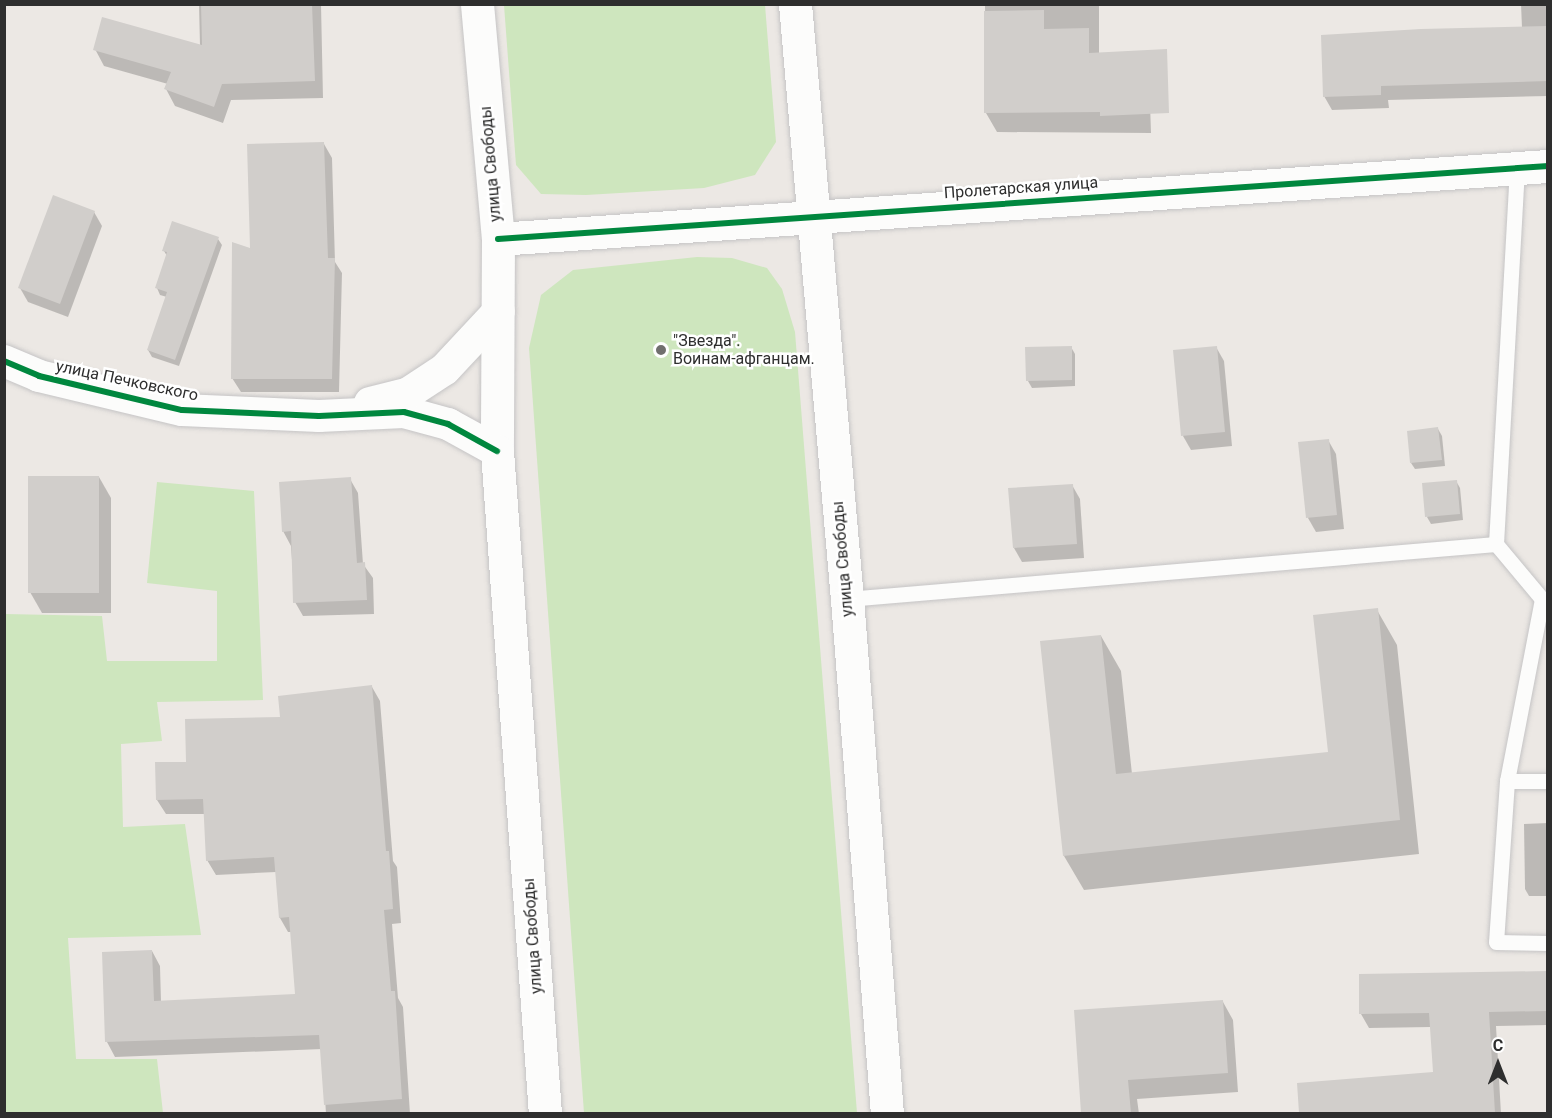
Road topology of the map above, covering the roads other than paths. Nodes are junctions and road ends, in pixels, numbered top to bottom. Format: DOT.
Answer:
graph roads {
  1 [pos="477,4"];
  2 [pos="795,4"];
  3 [pos="1532,167"];
  4 [pos="813,218"];
  5 [pos="498,238"];
  6 [pos="498,310"];
  7 [pos="4,361"];
  8 [pos="319,416"];
  9 [pos="497,451"];
  10 [pos="1496,544"];
  11 [pos="847,599"];
  12 [pos="1545,599"];
  13 [pos="1508,781"];
  14 [pos="1548,781"];
  15 [pos="1548,943"];
  16 [pos="545,1113"];
  17 [pos="887,1113"];
  1 -- 5 [label="main road, улица Свободы"];
  2 -- 4 [label="main road, улица Свободы"];
  3 -- 4 [label="main road, Пролетарская улица"];
  3 -- 10 [label="lane"];
  4 -- 5 [label="main road, Пролетарская улица"];
  4 -- 11 [label="main road, улица Свободы"];
  5 -- 6 [label="main road, улица Свободы"];
  6 -- 8 [label="street"];
  6 -- 9 [label="main road, улица Свободы"];
  7 -- 8 [label="street, улица Печковского"];
  8 -- 9 [label="street"];
  9 -- 16 [label="main road, улица Свободы"];
  10 -- 11 [label="lane"];
  10 -- 12 [label="lane"];
  11 -- 17 [label="main road, улица Свободы"];
  12 -- 13 [label="lane"];
  13 -- 14 [label="lane"];
  13 -- 15 [label="lane"];
}
